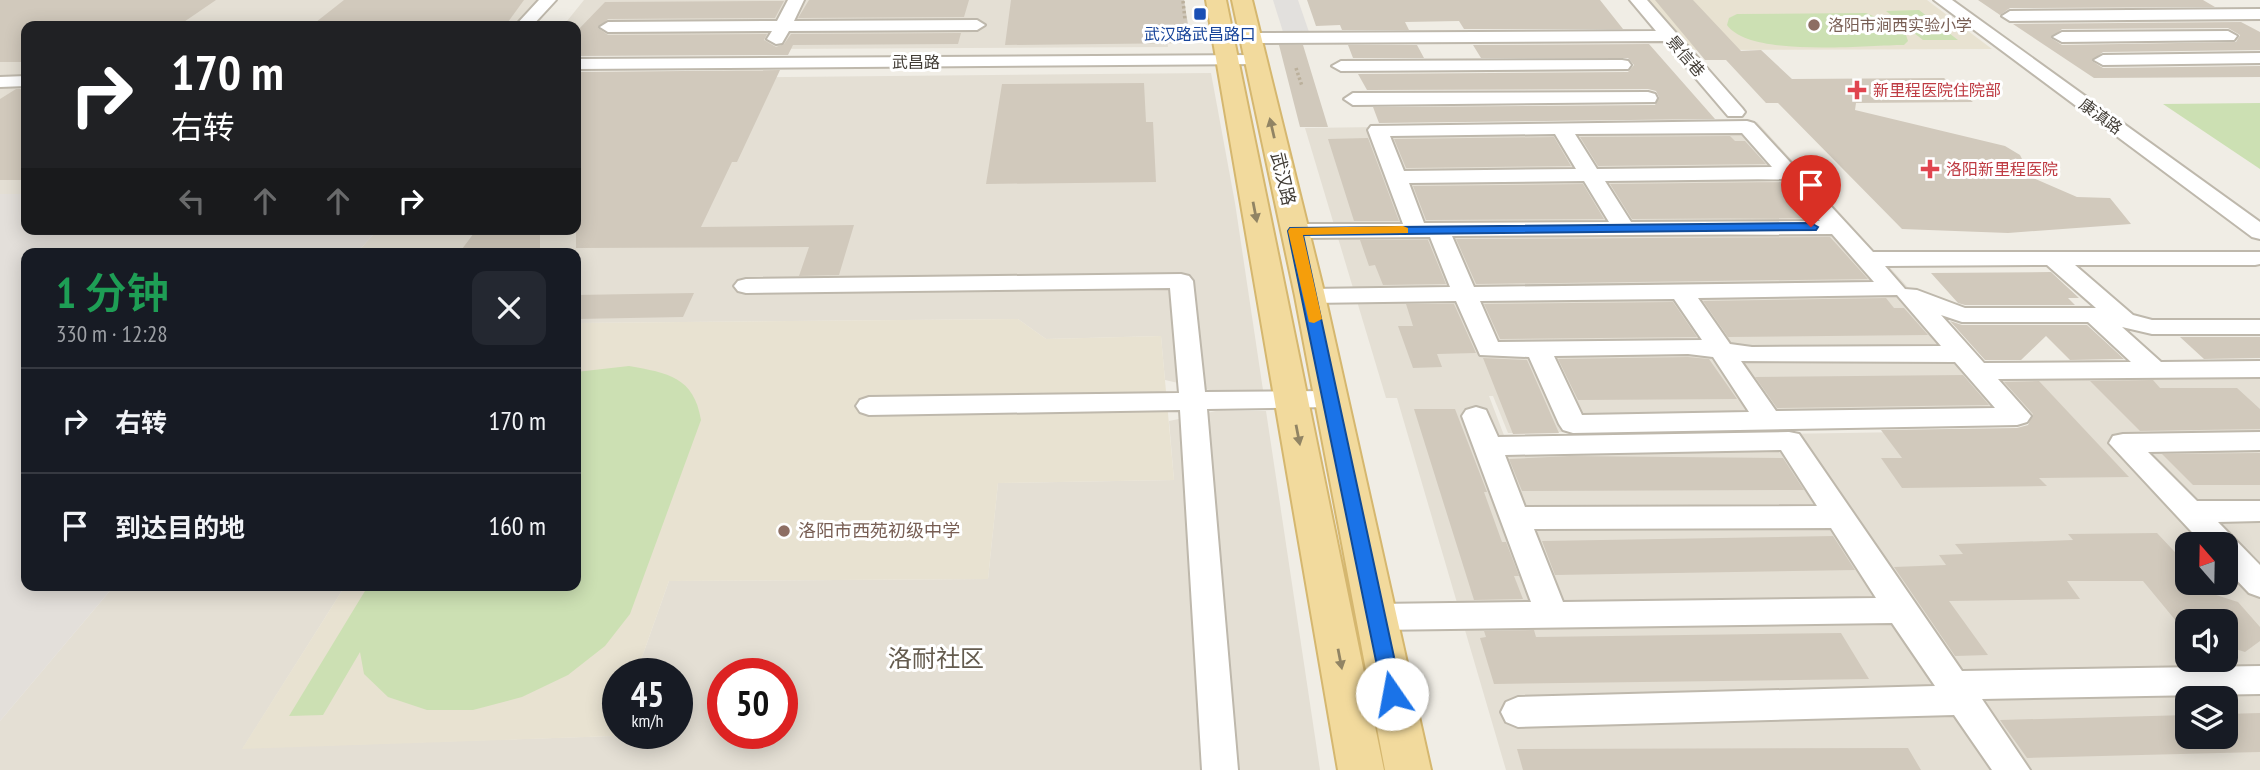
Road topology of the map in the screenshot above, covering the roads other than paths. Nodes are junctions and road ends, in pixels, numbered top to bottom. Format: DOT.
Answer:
graph roads {
  1 [pos="548,0"];
  2 [pos="796,0"];
  3 [pos="1216,0"];
  4 [pos="1242,0"];
  5 [pos="1637,0"];
  6 [pos="1942,0"];
  7 [pos="1953,0"];
  8 [pos="2214,0"];
  9 [pos="2239,14"];
  10 [pos="2260,14"];
  11 [pos="2112,15"];
  12 [pos="2010,16"];
  13 [pos="528,21"];
  14 [pos="977,25"];
  15 [pos="2260,25"];
  16 [pos="782,26"];
  17 [pos="608,27"];
  18 [pos="1600,36"];
  19 [pos="1669,36"];
  20 [pos="2228,36"];
  21 [pos="1330,37"];
  22 [pos="1442,37"];
  23 [pos="2062,37"];
  24 [pos="2144,37"];
  25 [pos="1245,53"];
  26 [pos="2260,58"];
  27 [pos="2176,59"];
  28 [pos="2103,60"];
  29 [pos="764,63"];
  30 [pos="581,64"];
  31 [pos="1622,65"];
  32 [pos="1341,66"];
  33 [pos="1458,66"];
  34 [pos="21,81"];
  35 [pos="0,82"];
  36 [pos="1353,99"];
  37 [pos="1652,103"];
  38 [pos="1735,112"];
  39 [pos="1362,124"];
  40 [pos="1561,128"];
  41 [pos="1787,173"];
  42 [pos="1590,175"];
  43 [pos="1395,177"];
  44 [pos="2260,218"];
  45 [pos="1838,227"];
  46 [pos="1624,229"];
  47 [pos="1427,230"];
  48 [pos="1295,231"];
  49 [pos="2260,232"];
  50 [pos="2052,258"];
  51 [pos="2255,258"];
  52 [pos="1867,259"];
  53 [pos="746,286"];
  54 [pos="1681,291"];
  55 [pos="1901,292"];
  56 [pos="1465,294"];
  57 [pos="1310,296"];
  58 [pos="2094,315"];
  59 [pos="2125,320"];
  60 [pos="2260,327"];
  61 [pos="1538,349"];
  62 [pos="1721,351"];
  63 [pos="1969,362"];
  64 [pos="2260,369"];
  65 [pos="2155,370"];
  66 [pos="1291,399"];
  67 [pos="1331,399"];
  68 [pos="1193,401"];
  69 [pos="869,406"];
  70 [pos="1476,416"];
  71 [pos="1768,420"];
  72 [pos="2260,441"];
  73 [pos="1487,446"];
  74 [pos="2260,511"];
  75 [pos="2189,512"];
  76 [pos="1839,517"];
  77 [pos="1514,518"];
  78 [pos="2209,532"];
  79 [pos="2238,562"];
  80 [pos="2260,585"];
  81 [pos="1901,610"];
  82 [pos="1552,616"];
  83 [pos="1376,617"];
  84 [pos="2260,680"];
  85 [pos="1958,693"];
  86 [pos="1518,712"];
  87 [pos="1220,770"];
  88 [pos="1361,770"];
  89 [pos="1408,770"];
  90 [pos="2012,770"];
  1 -- 13 [label="street"];
  2 -- 16 [label="street"];
  3 -- 25 [label="main road, 武汉路"];
  4 -- 25 [label="main road, 武汉路"];
  5 -- 19 [label="street, 景信巷"];
  6 -- 49 [label="street, 康滇路"];
  7 -- 44 [label="street, 康滇路"];
  8 -- 9 [label="street"];
  9 -- 10 [label="street"];
  9 -- 11 [label="street"];
  9 -- 15 [label="street"];
  11 -- 12 [label="street"];
  11 -- 24 [label="street"];
  14 -- 16 [label="street"];
  16 -- 17 [label="street"];
  16 -- 29 [label="street"];
  18 -- 19 [label="street, 武昌路"];
  18 -- 22 [label="street, 武昌路"];
  18 -- 31 [label="street"];
  19 -- 38 [label="street, 景信巷"];
  20 -- 24 [label="street"];
  21 -- 22 [label="street, 武昌路"];
  21 -- 25 [label="street, 武昌路"];
  21 -- 32 [label="street"];
  22 -- 33 [label="street"];
  23 -- 24 [label="street"];
  24 -- 27 [label="street"];
  25 -- 29 [label="street, 武昌路"];
  48 -- 25 [label="main road, 武汉路, one-way"];
  25 -- 66 [label="main road, 武汉路, one-way"];
  26 -- 27 [label="street"];
  27 -- 28 [label="street"];
  29 -- 30 [label="street, 武昌路"];
  31 -- 33 [label="street"];
  31 -- 37 [label="street"];
  32 -- 33 [label="street"];
  32 -- 36 [label="street"];
  34 -- 35 [label="street"];
  36 -- 37 [label="street"];
  36 -- 39 [label="street"];
  40 -- 41 [label="street"];
  40 -- 42 [label="street"];
  40 -- 43 [label="street"];
  41 -- 42 [label="street"];
  41 -- 45 [label="street"];
  42 -- 43 [label="street"];
  42 -- 46 [label="street"];
  43 -- 47 [label="street"];
  45 -- 46 [label="street"];
  45 -- 52 [label="street"];
  46 -- 47 [label="street"];
  47 -- 48 [label="street"];
  47 -- 56 [label="street"];
  48 -- 57 [label="main road, 武汉路"];
  50 -- 51 [label="street"];
  50 -- 52 [label="street"];
  50 -- 59 [label="street"];
  52 -- 55 [label="street"];
  53 -- 68 [label="street"];
  54 -- 55 [label="street"];
  54 -- 56 [label="street"];
  54 -- 62 [label="street"];
  55 -- 58 [label="street"];
  55 -- 63 [label="street"];
  56 -- 57 [label="street"];
  56 -- 61 [label="street"];
  57 -- 67 [label="main road, 武汉路"];
  58 -- 59 [label="street"];
  58 -- 65 [label="street"];
  59 -- 60 [label="street"];
  61 -- 62 [label="street"];
  61 -- 71 [label="street"];
  62 -- 63 [label="street"];
  62 -- 71 [label="street"];
  63 -- 65 [label="street"];
  63 -- 71 [label="street"];
  64 -- 65 [label="street"];
  66 -- 67 [label="street"];
  66 -- 68 [label="street"];
  66 -- 88 [label="main road, 武汉路, one-way"];
  67 -- 83 [label="main road, 武汉路"];
  68 -- 69 [label="street"];
  68 -- 87 [label="street"];
  70 -- 73 [label="street"];
  72 -- 75 [label="street"];
  73 -- 76 [label="street"];
  73 -- 77 [label="street"];
  74 -- 75 [label="street"];
  75 -- 78 [label="street"];
  76 -- 77 [label="street"];
  76 -- 81 [label="street"];
  77 -- 82 [label="street"];
  79 -- 80 [label="street"];
  81 -- 82 [label="street"];
  81 -- 85 [label="street"];
  82 -- 83 [label="street"];
  83 -- 89 [label="main road, 武汉路"];
  84 -- 85 [label="street"];
  85 -- 86 [label="street"];
  85 -- 90 [label="street"];
}
